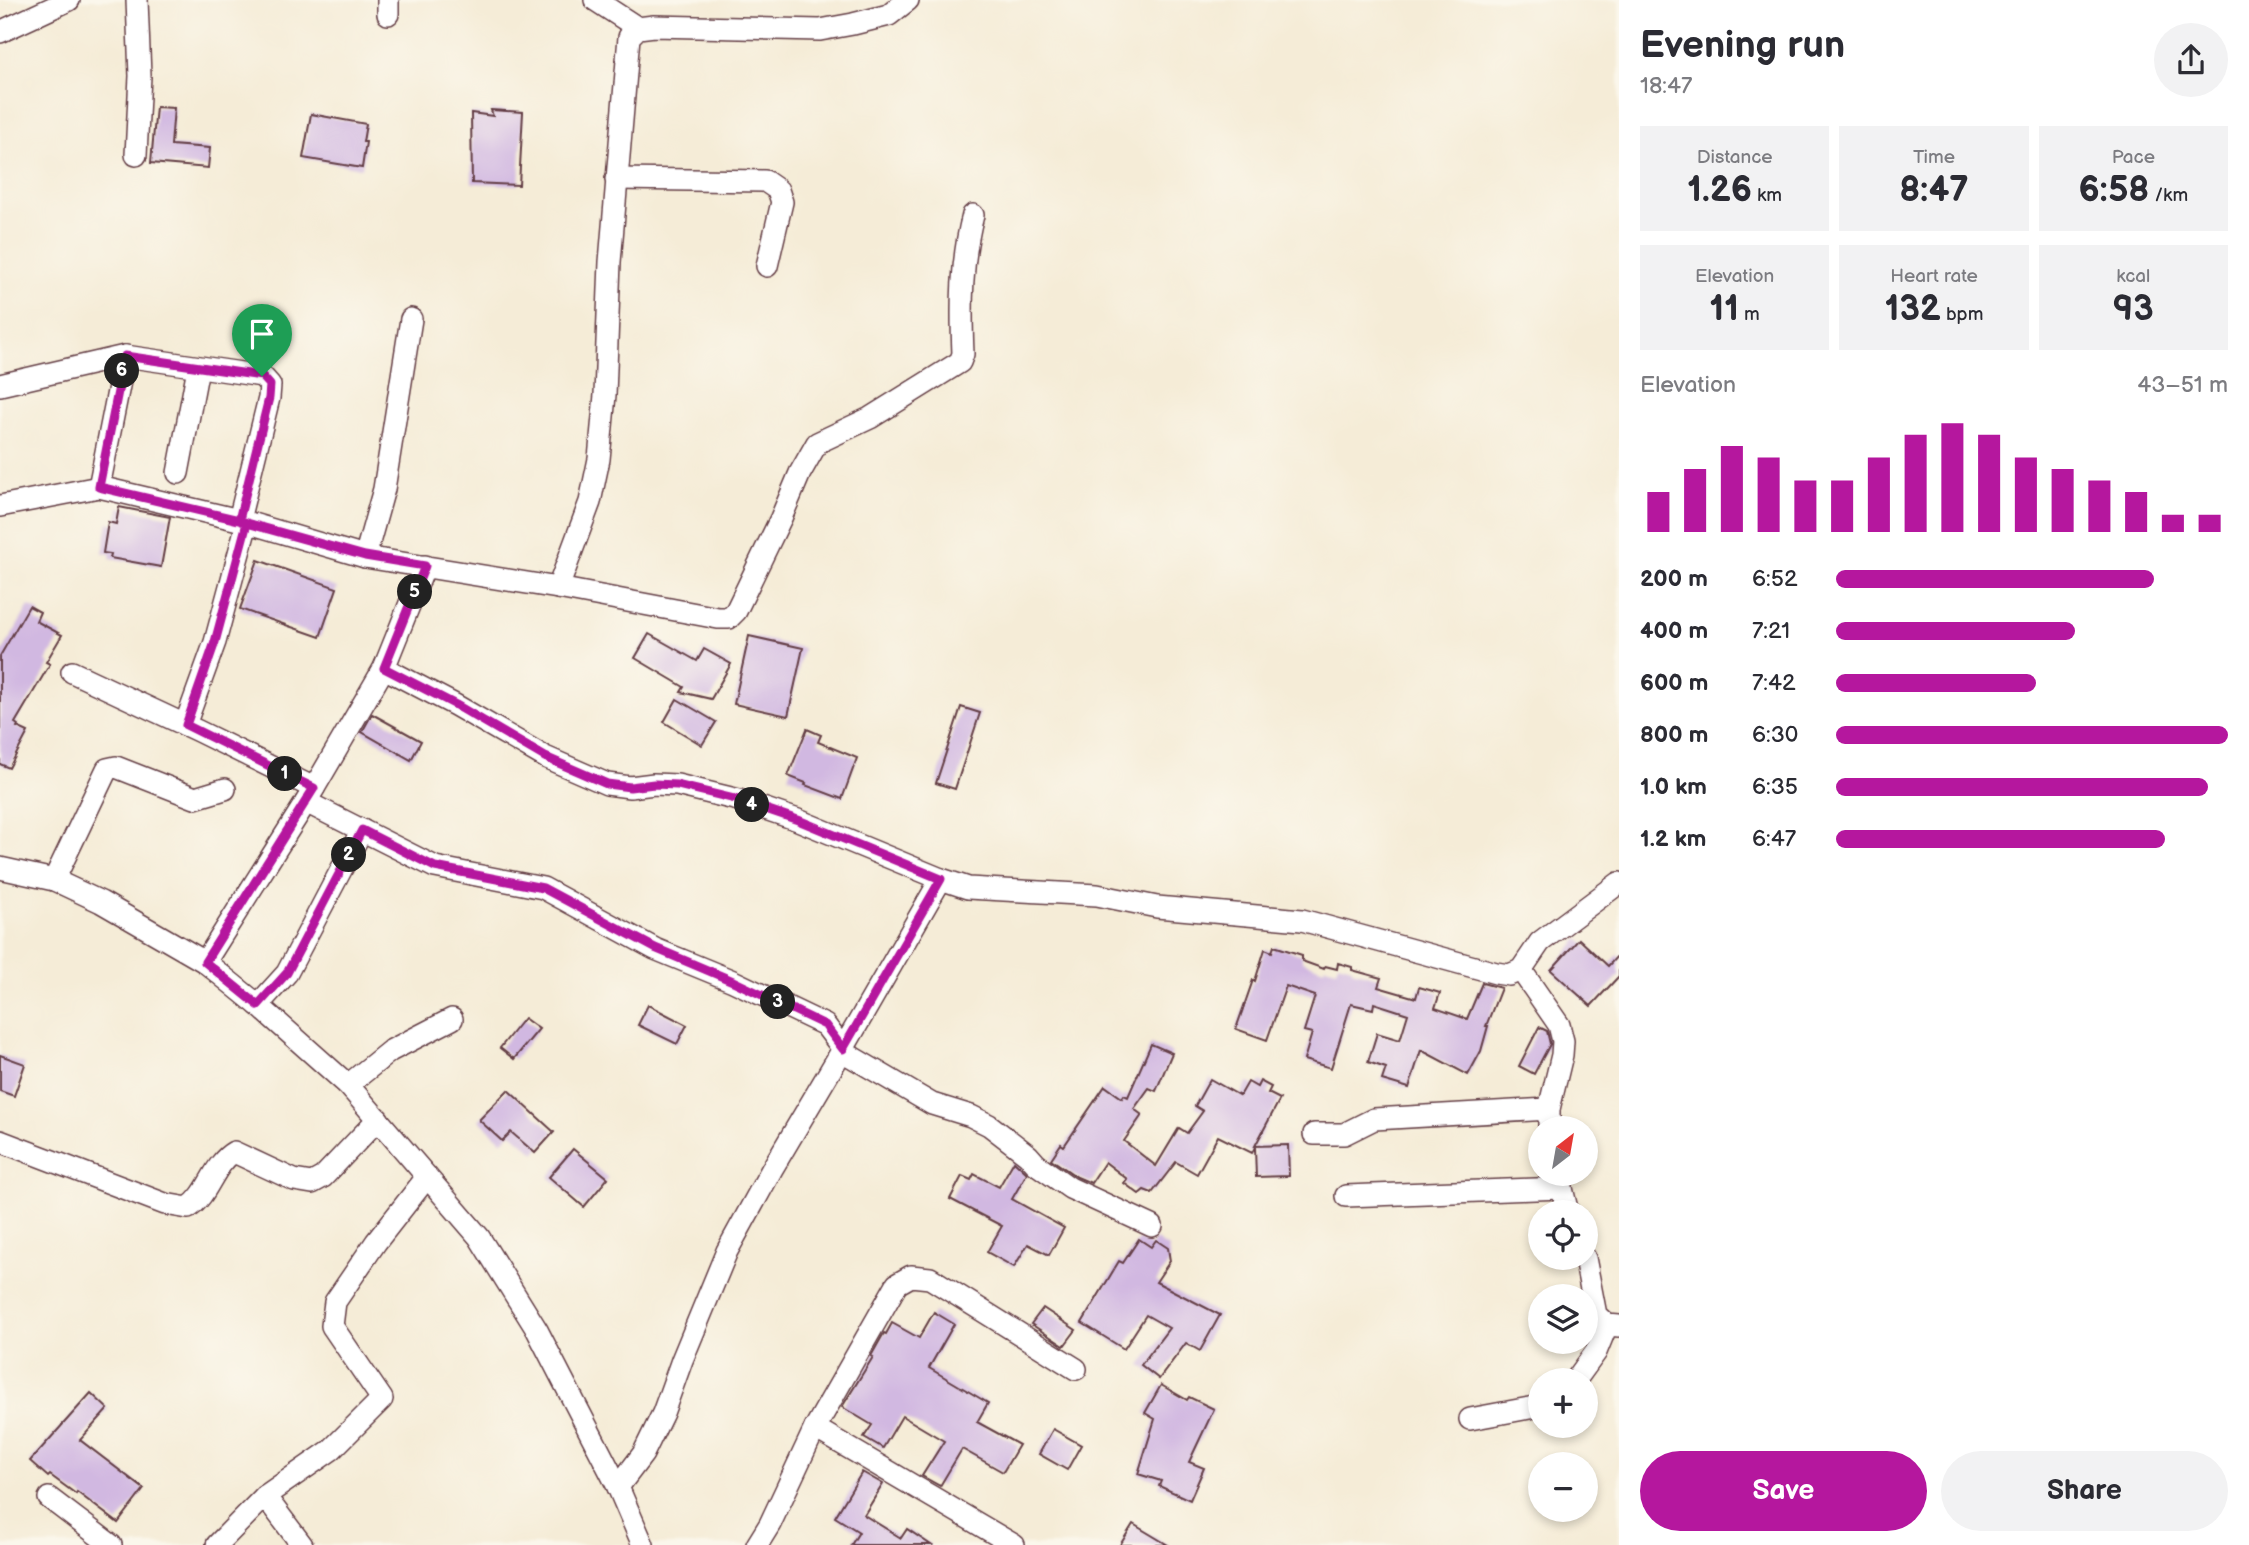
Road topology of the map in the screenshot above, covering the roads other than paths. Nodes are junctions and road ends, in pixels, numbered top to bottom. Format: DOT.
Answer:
graph roads {
  1 [pos="69,0"];
  2 [pos="136,0"];
  3 [pos="595,0"];
  4 [pos="908,0"];
  5 [pos="638,28"];
  6 [pos="0,32"];
  7 [pos="136,155"];
  8 [pos="617,179"];
  9 [pos="973,215"];
  10 [pos="767,266"];
  11 [pos="411,319"];
  12 [pos="125,356"];
  13 [pos="198,368"];
  14 [pos="0,385"];
  15 [pos="178,473"];
  16 [pos="99,487"];
  17 [pos="0,506"];
  18 [pos="243,522"];
  19 [pos="365,556"];
  20 [pos="425,566"];
  21 [pos="558,588"];
  22 [pos="384,668"];
  23 [pos="72,672"];
  24 [pos="186,725"];
  25 [pos="225,789"];
  26 [pos="310,795"];
  27 [pos="362,830"];
  28 [pos="0,869"];
  29 [pos="941,879"];
  30 [pos="54,880"];
  31 [pos="1619,883"];
  32 [pos="205,962"];
  33 [pos="1521,970"];
  34 [pos="258,1005"];
  35 [pos="452,1019"];
  36 [pos="843,1049"];
  37 [pos="348,1085"];
  38 [pos="1550,1116"];
  39 [pos="378,1119"];
  40 [pos="1528,1119"];
  41 [pos="1314,1134"];
  42 [pos="0,1141"];
  43 [pos="427,1177"];
  44 [pos="1528,1183"];
  45 [pos="1346,1196"];
  46 [pos="1152,1226"];
  47 [pos="1588,1270"];
  48 [pos="1613,1325"];
  49 [pos="1584,1368"];
  50 [pos="1076,1369"];
  51 [pos="1528,1408"];
  52 [pos="1470,1419"];
  53 [pos="815,1428"];
  54 [pos="618,1487"];
  55 [pos="265,1496"];
  56 [pos="49,1498"];
  57 [pos="111,1545"];
  58 [pos="217,1545"];
  59 [pos="302,1545"];
  60 [pos="643,1545"];
  61 [pos="757,1545"];
  62 [pos="1014,1545"];
  1 -- 6 [label="street"];
  2 -- 7 [label="street"];
  3 -- 5 [label="street"];
  4 -- 5 [label="street"];
  5 -- 8 [label="street"];
  8 -- 10 [label="street"];
  8 -- 21 [label="street"];
  9 -- 21 [label="street"];
  11 -- 19 [label="street"];
  12 -- 13 [label="street"];
  12 -- 14 [label="street"];
  12 -- 16 [label="street"];
  13 -- 15 [label="street"];
  13 -- 18 [label="street"];
  16 -- 17 [label="street"];
  16 -- 18 [label="street"];
  18 -- 19 [label="street"];
  18 -- 24 [label="street"];
  19 -- 20 [label="street"];
  20 -- 21 [label="street"];
  20 -- 22 [label="street"];
  22 -- 26 [label="street"];
  22 -- 29 [label="street"];
  23 -- 24 [label="street"];
  24 -- 26 [label="street"];
  25 -- 30 [label="street"];
  26 -- 27 [label="street"];
  26 -- 32 [label="street"];
  27 -- 34 [label="street"];
  27 -- 36 [label="street"];
  28 -- 30 [label="street"];
  29 -- 33 [label="street"];
  29 -- 36 [label="street"];
  30 -- 32 [label="street"];
  31 -- 33 [label="street"];
  32 -- 34 [label="street"];
  33 -- 38 [label="street"];
  34 -- 37 [label="street"];
  35 -- 37 [label="street"];
  36 -- 46 [label="street"];
  36 -- 54 [label="street"];
  37 -- 39 [label="street"];
  39 -- 42 [label="street"];
  39 -- 43 [label="street"];
  40 -- 41 [label="street"];
  43 -- 54 [label="street"];
  43 -- 55 [label="street"];
  44 -- 45 [label="street"];
  47 -- 48 [label="street"];
  48 -- 49 [label="street"];
  50 -- 53 [label="street"];
  51 -- 52 [label="street"];
  53 -- 61 [label="street"];
  53 -- 62 [label="street"];
  54 -- 60 [label="street"];
  55 -- 58 [label="street"];
  55 -- 59 [label="street"];
  56 -- 57 [label="street"];
}
